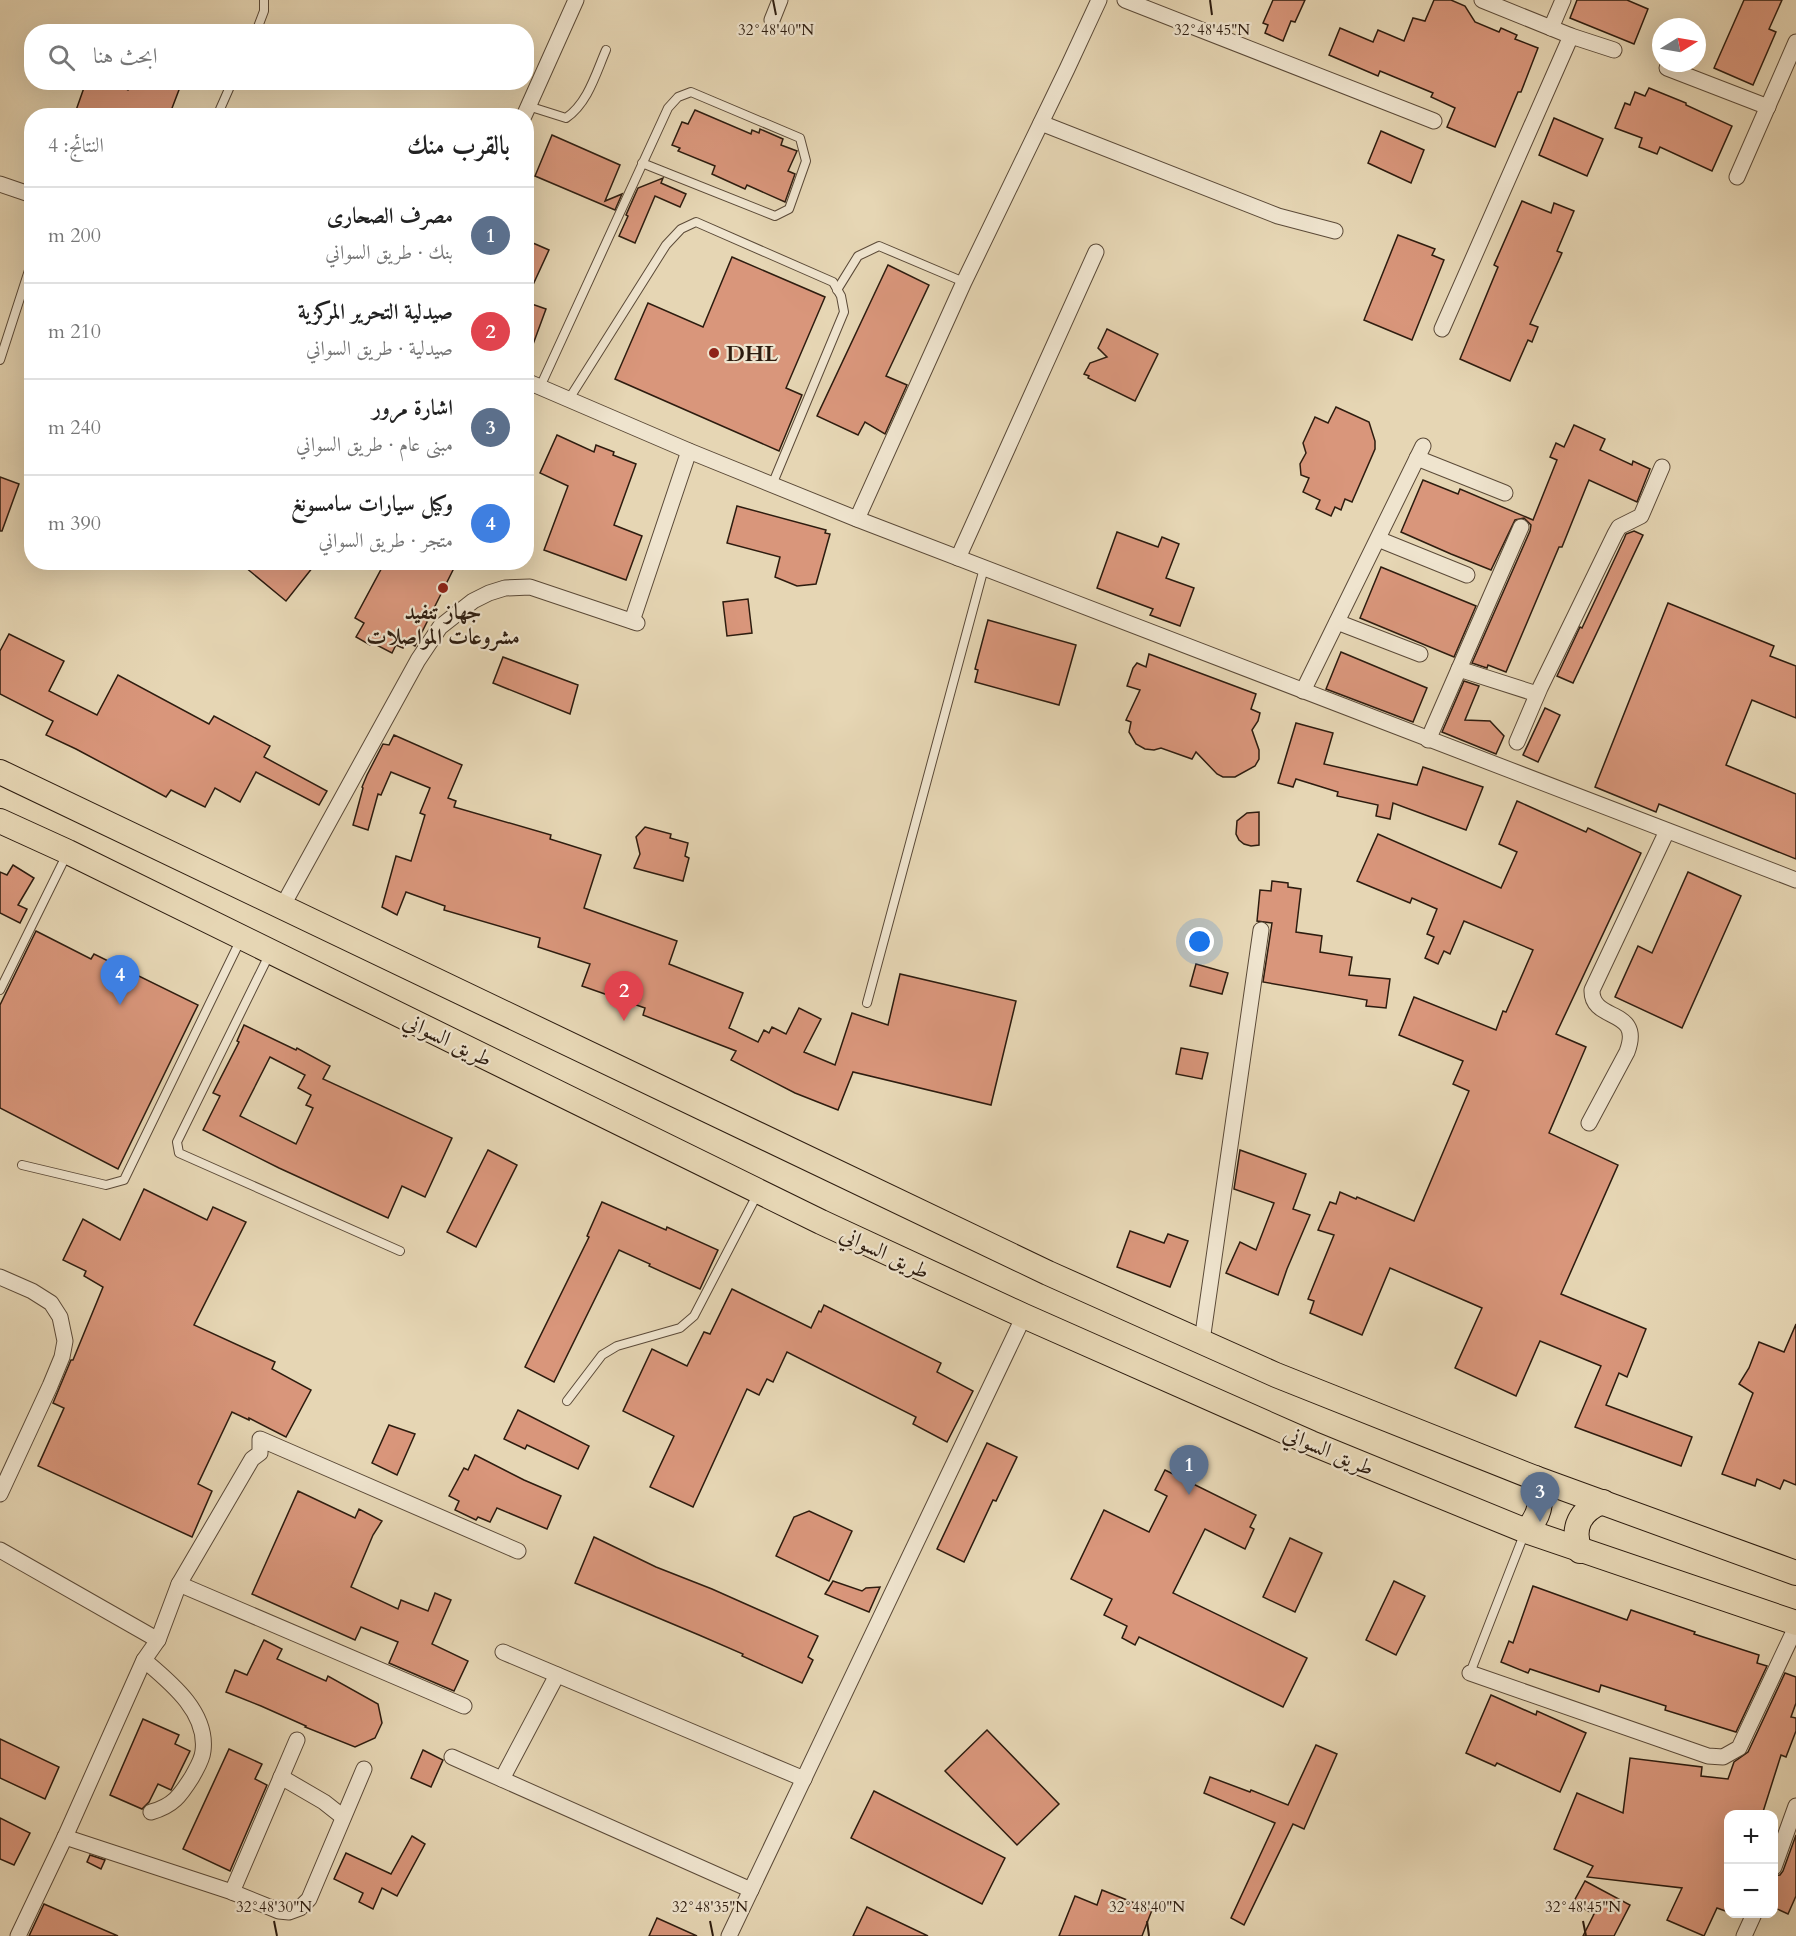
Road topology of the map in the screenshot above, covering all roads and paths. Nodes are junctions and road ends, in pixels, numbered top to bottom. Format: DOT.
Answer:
graph roads {
  1 [pos="264,0"];
  2 [pos="576,0"];
  3 [pos="780,0"];
  4 [pos="1099,0"];
  5 [pos="1125,0"];
  6 [pos="1482,0"];
  7 [pos="1563,0"];
  8 [pos="772,20"];
  9 [pos="259,24"];
  10 [pos="1551,28"];
  11 [pos="1571,36"];
  12 [pos="1796,42"];
  13 [pos="606,50"];
  14 [pos="1614,51"];
  15 [pos="1677,72"];
  16 [pos="228,90"];
  17 [pos="1767,107"];
  18 [pos="221,108"];
  19 [pos="527,108"];
  20 [pos="534,112"];
  21 [pos="1434,121"];
  22 [pos="1041,123"];
  23 [pos="642,163"];
  24 [pos="1737,177"];
  25 [pos="0,184"];
  26 [pos="24,192"];
  27 [pos="1335,231"];
  28 [pos="1096,252"];
  29 [pos="964,282"];
  30 [pos="24,286"];
  31 [pos="837,290"];
  32 [pos="1442,329"];
  33 [pos="0,360"];
  34 [pos="534,382"];
  35 [pos="534,384"];
  36 [pos="569,399"];
  37 [pos="689,451"];
  38 [pos="1662,467"];
  39 [pos="772,485"];
  40 [pos="1506,493"];
  41 [pos="857,519"];
  42 [pos="1521,527"];
  43 [pos="1378,540"];
  44 [pos="958,558"];
  45 [pos="984,568"];
  46 [pos="1467,575"];
  47 [pos="1337,622"];
  48 [pos="1420,654"];
  49 [pos="1459,669"];
  50 [pos="1303,692"];
  51 [pos="1537,694"];
  52 [pos="1428,740"];
  53 [pos="1517,742"];
  54 [pos="0,772"];
  55 [pos="0,821"];
  56 [pos="1667,831"];
  57 [pos="68,852"];
  58 [pos="1796,880"];
  59 [pos="282,907"];
  60 [pos="1261,930"];
  61 [pos="242,937"];
  62 [pos="271,951"];
  63 [pos="0,990"];
  64 [pos="867,1003"];
  65 [pos="1589,1123"];
  66 [pos="22,1165"];
  67 [pos="759,1191"];
  68 [pos="400,1251"];
  69 [pos="0,1277"];
  70 [pos="1024,1316"];
  71 [pos="1202,1341"];
  72 [pos="567,1401"];
  73 [pos="1535,1478"];
  74 [pos="0,1494"];
  75 [pos="1603,1502"];
  76 [pos="1526,1531"];
  77 [pos="0,1550"];
  78 [pos="518,1551"];
  79 [pos="1580,1551"];
  80 [pos="1796,1573"];
  81 [pos="179,1584"];
  82 [pos="1796,1625"];
  83 [pos="158,1640"];
  84 [pos="503,1652"];
  85 [pos="144,1660"];
  86 [pos="1470,1673"];
  87 [pos="557,1675"];
  88 [pos="464,1706"];
  89 [pos="297,1740"];
  90 [pos="452,1757"];
  91 [pos="364,1769"];
  92 [pos="281,1777"];
  93 [pos="502,1779"];
  94 [pos="804,1779"];
  95 [pos="1796,1806"];
  96 [pos="151,1812"];
  97 [pos="344,1817"];
  98 [pos="65,1837"];
  99 [pos="1774,1864"];
  100 [pos="751,1890"];
  101 [pos="232,1892"];
  102 [pos="1752,1918"];
  103 [pos="18,1936"];
  104 [pos="729,1936"];
  105 [pos="1744,1936"];
  1 -- 9 [label="lane"];
  2 -- 19 [label="street"];
  3 -- 8 [label="street"];
  4 -- 22 [label="street"];
  5 -- 21 [label="street"];
  6 -- 10 [label="street"];
  7 -- 10 [label="street"];
  10 -- 11 [label="street"];
  11 -- 14 [label="street"];
  11 -- 32 [label="street"];
  12 -- 17 [label="street"];
  13 -- 20 [label="lane"];
  15 -- 17 [label="street"];
  16 -- 18 [label="lane"];
  17 -- 24 [label="street"];
  22 -- 27 [label="street"];
  22 -- 29 [label="street"];
  23 -- 23 [label="lane"];
  23 -- 34 [label="lane"];
  25 -- 26 [label="street"];
  28 -- 44 [label="street"];
  29 -- 31 [label="lane"];
  29 -- 41 [label="street"];
  30 -- 33 [label="lane"];
  31 -- 36 [label="lane"];
  31 -- 39 [label="lane"];
  35 -- 36 [label="street"];
  36 -- 37 [label="street"];
  37 -- 39 [label="street"];
  37 -- 59 [label="street"];
  38 -- 51 [label="street"];
  39 -- 41 [label="street"];
  40 -- 43 [label="street"];
  41 -- 44 [label="street"];
  42 -- 49 [label="street"];
  43 -- 46 [label="street"];
  43 -- 47 [label="street"];
  44 -- 45 [label="street"];
  45 -- 50 [label="street"];
  45 -- 64 [label="lane"];
  47 -- 48 [label="street"];
  47 -- 50 [label="street"];
  49 -- 51 [label="street"];
  49 -- 52 [label="street"];
  50 -- 52 [label="street"];
  51 -- 53 [label="street"];
  52 -- 56 [label="street"];
  54 -- 59 [label="highway"];
  55 -- 57 [label="highway, طريق السواني"];
  56 -- 58 [label="street"];
  56 -- 65 [label="street"];
  57 -- 61 [label="highway, طريق السواني"];
  57 -- 63 [label="lane"];
  59 -- 71 [label="highway"];
  60 -- 71 [label="street"];
  61 -- 62 [label="highway, طريق السواني"];
  61 -- 66 [label="lane"];
  62 -- 67 [label="highway, طريق السواني"];
  62 -- 68 [label="lane"];
  67 -- 70 [label="highway, طريق السواني"];
  67 -- 72 [label="lane"];
  69 -- 74 [label="street"];
  70 -- 76 [label="highway, طريق السواني"];
  70 -- 94 [label="street"];
  71 -- 73 [label="highway"];
  73 -- 75 [label="highway"];
  73 -- 76 [label="highway"];
  75 -- 79 [label="highway"];
  75 -- 80 [label="highway"];
  76 -- 79 [label="highway, طريق السواني"];
  76 -- 86 [label="lane"];
  77 -- 83 [label="street"];
  78 -- 81 [label="street"];
  79 -- 82 [label="highway, طريق السواني"];
  81 -- 83 [label="street"];
  81 -- 88 [label="street"];
  82 -- 86 [label="street"];
  83 -- 85 [label="street"];
  84 -- 87 [label="street"];
  85 -- 96 [label="street"];
  85 -- 98 [label="street"];
  87 -- 93 [label="street"];
  87 -- 94 [label="street"];
  89 -- 92 [label="street"];
  90 -- 93 [label="street"];
  91 -- 97 [label="street"];
  92 -- 97 [label="street"];
  92 -- 101 [label="street"];
  93 -- 100 [label="street"];
  94 -- 100 [label="street"];
  95 -- 99 [label="street"];
  97 -- 101 [label="street"];
  98 -- 101 [label="street"];
  98 -- 103 [label="street"];
  100 -- 104 [label="street"];
  102 -- 105 [label="street"];
}
